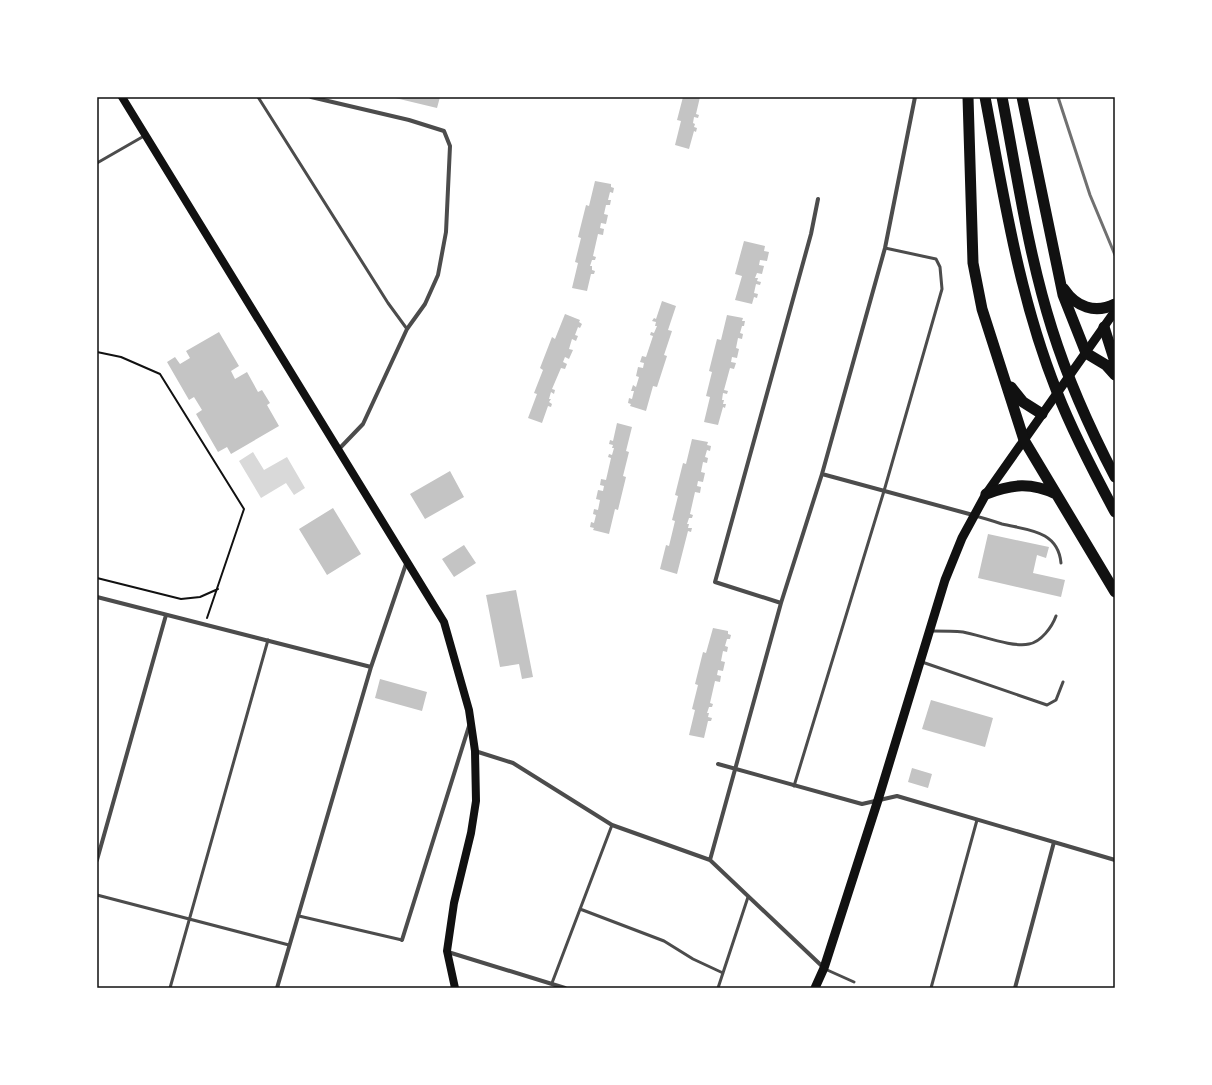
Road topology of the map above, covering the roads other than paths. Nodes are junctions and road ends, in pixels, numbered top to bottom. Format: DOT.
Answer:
graph roads {
  1 [pos="122,97"];
  2 [pos="258,97"];
  3 [pos="311,97"];
  4 [pos="337,97"];
  5 [pos="915,97"];
  6 [pos="968,97"];
  7 [pos="985,97"];
  8 [pos="1002,97"];
  9 [pos="1022,97"];
  10 [pos="336,103"];
  11 [pos="146,135"];
  12 [pos="97,163"];
  13 [pos="818,199"];
  14 [pos="885,248"];
  15 [pos="1059,281"];
  16 [pos="1115,304"];
  17 [pos="1115,311"];
  18 [pos="1104,327"];
  19 [pos="407,329"];
  20 [pos="1086,353"];
  21 [pos="1115,362"];
  22 [pos="1115,375"];
  23 [pos="1005,378"];
  24 [pos="1042,414"];
  25 [pos="1024,440"];
  26 [pos="338,450"];
  27 [pos="822,474"];
  28 [pos="1115,477"];
  29 [pos="884,491"];
  30 [pos="986,494"];
  31 [pos="1056,494"];
  32 [pos="1115,512"];
  33 [pos="973,515"];
  34 [pos="407,561"];
  35 [pos="1061,564"];
  36 [pos="1115,592"];
  37 [pos="97,597"];
  38 [pos="781,603"];
  39 [pos="166,615"];
  40 [pos="1056,616"];
  41 [pos="930,631"];
  42 [pos="268,640"];
  43 [pos="920,662"];
  44 [pos="371,666"];
  45 [pos="1063,682"];
  46 [pos="471,722"];
  47 [pos="475,751"];
  48 [pos="718,764"];
  49 [pos="736,770"];
  50 [pos="794,786"];
  51 [pos="878,800"];
  52 [pos="977,820"];
  53 [pos="612,825"];
  54 [pos="1054,842"];
  55 [pos="97,860"];
  56 [pos="710,860"];
  57 [pos="1115,860"];
  58 [pos="97,895"];
  59 [pos="748,897"];
  60 [pos="580,909"];
  61 [pos="299,916"];
  62 [pos="189,919"];
  63 [pos="402,940"];
  64 [pos="289,945"];
  65 [pos="447,952"];
  66 [pos="824,968"];
  67 [pos="724,972"];
  68 [pos="854,982"];
  69 [pos="552,983"];
  70 [pos="170,988"];
  71 [pos="277,988"];
  72 [pos="455,988"];
  73 [pos="565,988"];
  74 [pos="718,988"];
  75 [pos="816,988"];
  76 [pos="931,988"];
  77 [pos="1015,988"];
  1 -- 11 [label="main road"];
  2 -- 19 [label="lane"];
  3 -- 10 [label="street"];
  4 -- 10 [label="lane"];
  5 -- 14 [label="street"];
  6 -- 23 [label="highway"];
  7 -- 32 [label="highway"];
  8 -- 28 [label="highway"];
  9 -- 15 [label="highway"];
  10 -- 19 [label="street"];
  11 -- 12 [label="lane"];
  11 -- 26 [label="main road"];
  13 -- 38 [label="street"];
  14 -- 27 [label="street"];
  14 -- 29 [label="lane"];
  15 -- 16 [label="highway"];
  15 -- 20 [label="highway"];
  17 -- 18 [label="main road"];
  18 -- 20 [label="main road"];
  18 -- 21 [label="highway"];
  19 -- 26 [label="street"];
  20 -- 22 [label="highway"];
  20 -- 24 [label="main road"];
  23 -- 24 [label="highway"];
  23 -- 25 [label="highway"];
  24 -- 25 [label="main road"];
  25 -- 30 [label="main road"];
  25 -- 31 [label="highway"];
  26 -- 34 [label="main road"];
  27 -- 29 [label="street"];
  27 -- 38 [label="street"];
  29 -- 33 [label="street"];
  29 -- 50 [label="lane"];
  30 -- 31 [label="highway"];
  30 -- 33 [label="main road"];
  31 -- 36 [label="highway"];
  33 -- 35 [label="lane"];
  33 -- 41 [label="main road"];
  34 -- 44 [label="street"];
  34 -- 46 [label="main road"];
  37 -- 39 [label="street"];
  38 -- 49 [label="street"];
  39 -- 42 [label="street"];
  39 -- 55 [label="street"];
  40 -- 41 [label="lane"];
  41 -- 43 [label="main road"];
  42 -- 44 [label="street"];
  42 -- 62 [label="lane"];
  43 -- 45 [label="lane"];
  43 -- 51 [label="main road"];
  44 -- 61 [label="street"];
  46 -- 47 [label="main road"];
  46 -- 63 [label="street"];
  47 -- 53 [label="street"];
  47 -- 65 [label="main road"];
  48 -- 49 [label="street"];
  49 -- 50 [label="street"];
  49 -- 56 [label="street"];
  50 -- 51 [label="street"];
  51 -- 52 [label="street"];
  51 -- 66 [label="main road"];
  52 -- 54 [label="street"];
  52 -- 76 [label="lane"];
  53 -- 56 [label="street"];
  53 -- 60 [label="lane"];
  54 -- 57 [label="street"];
  54 -- 77 [label="street"];
  56 -- 59 [label="street"];
  58 -- 62 [label="lane"];
  59 -- 66 [label="street"];
  59 -- 67 [label="lane"];
  60 -- 67 [label="lane"];
  60 -- 69 [label="lane"];
  61 -- 63 [label="lane"];
  61 -- 64 [label="street"];
  62 -- 64 [label="lane"];
  62 -- 70 [label="lane"];
  64 -- 71 [label="street"];
  65 -- 69 [label="street"];
  65 -- 72 [label="main road"];
  66 -- 68 [label="lane"];
  66 -- 75 [label="main road"];
  67 -- 74 [label="lane"];
  69 -- 73 [label="street"];
}
